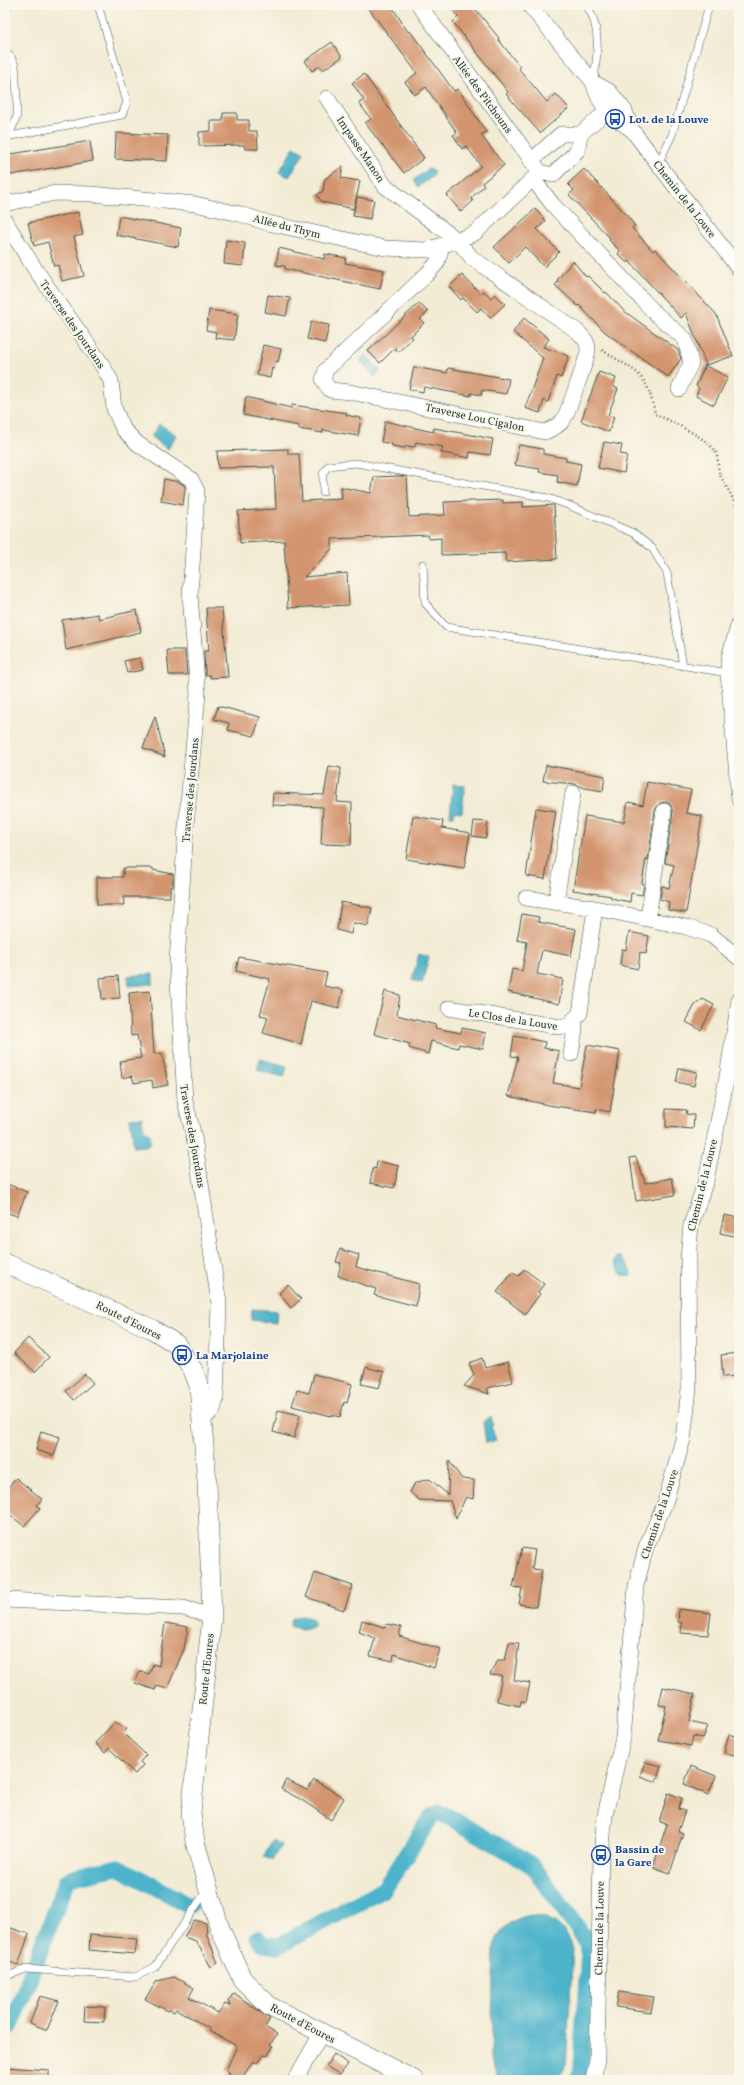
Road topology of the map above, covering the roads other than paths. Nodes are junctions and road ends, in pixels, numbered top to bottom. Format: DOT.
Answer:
graph roads {
  1 [pos="9,5"];
  2 [pos="98,5"];
  3 [pos="419,5"];
  4 [pos="530,5"];
  5 [pos="586,5"];
  6 [pos="709,5"];
  7 [pos="5,9"];
  8 [pos="5,54"];
  9 [pos="593,82"];
  10 [pos="327,98"];
  11 [pos="613,106"];
  12 [pos="580,134"];
  13 [pos="7,137"];
  14 [pos="658,164"];
  15 [pos="539,171"];
  16 [pos="9,203"];
  17 [pos="5,221"];
  18 [pos="457,240"];
  19 [pos="442,246"];
  20 [pos="739,269"];
  21 [pos="679,389"];
  22 [pos="323,492"];
  23 [pos="423,564"];
  24 [pos="739,623"];
  25 [pos="683,666"];
  26 [pos="728,673"];
  27 [pos="573,794"];
  28 [pos="739,799"];
  29 [pos="664,811"];
  30 [pos="526,898"];
  31 [pos="556,902"];
  32 [pos="595,908"];
  33 [pos="648,918"];
  34 [pos="739,958"];
  35 [pos="739,1000"];
  36 [pos="450,1008"];
  37 [pos="574,1019"];
  38 [pos="571,1054"];
  39 [pos="5,1263"];
  40 [pos="202,1420"];
  41 [pos="5,1600"];
  42 [pos="212,1616"];
  43 [pos="208,1889"];
  44 [pos="5,1977"];
  45 [pos="321,2034"];
  46 [pos="295,2080"];
  47 [pos="414,2080"];
  48 [pos="593,2080"];
  1 -- 7 [label="lane"];
  2 -- 13 [label="lane"];
  3 -- 15 [label="street, Allée des Pitchouns"];
  4 -- 9 [label="street, Chemin de la Louve"];
  5 -- 9 [label="lane"];
  6 -- 14 [label="lane"];
  8 -- 13 [label="lane"];
  9 -- 11 [label="street, Chemin de la Louve"];
  10 -- 18 [label="street, Impasse Manon"];
  11 -- 12 [label="street"];
  11 -- 14 [label="street, Chemin de la Louve"];
  12 -- 15 [label="street, Allée du Thym"];
  12 -- 15 [label="street, Allée du Thym"];
  14 -- 20 [label="street, Chemin de la Louve"];
  15 -- 18 [label="street, Allée du Thym"];
  15 -- 21 [label="street, Allée des Pitchouns"];
  16 -- 19 [label="street, Allée du Thym"];
  17 -- 40 [label="street, Traverse des Jourdans"];
  18 -- 19 [label="street, Allée du Thym"];
  18 -- 19 [label="street, Traverse Lou Cigalon"];
  22 -- 25 [label="lane"];
  23 -- 25 [label="lane"];
  24 -- 26 [label="street"];
  25 -- 26 [label="lane"];
  26 -- 28 [label="street"];
  27 -- 31 [label="street"];
  29 -- 33 [label="street"];
  30 -- 31 [label="street"];
  31 -- 32 [label="street"];
  32 -- 33 [label="street"];
  32 -- 37 [label="street, Le Clos de la Louve"];
  33 -- 34 [label="street"];
  35 -- 48 [label="street, Chemin de la Louve"];
  36 -- 37 [label="street, Le Clos de la Louve"];
  37 -- 38 [label="street, Le Clos de la Louve"];
  39 -- 40 [label="street, Route d'Eoures"];
  40 -- 42 [label="street, Route d'Eoures"];
  41 -- 42 [label="street"];
  42 -- 43 [label="street, Route d'Eoures"];
  43 -- 44 [label="lane"];
  43 -- 45 [label="street, Route d'Eoures"];
  45 -- 46 [label="street"];
  45 -- 47 [label="street, Route d'Eoures"];
}
